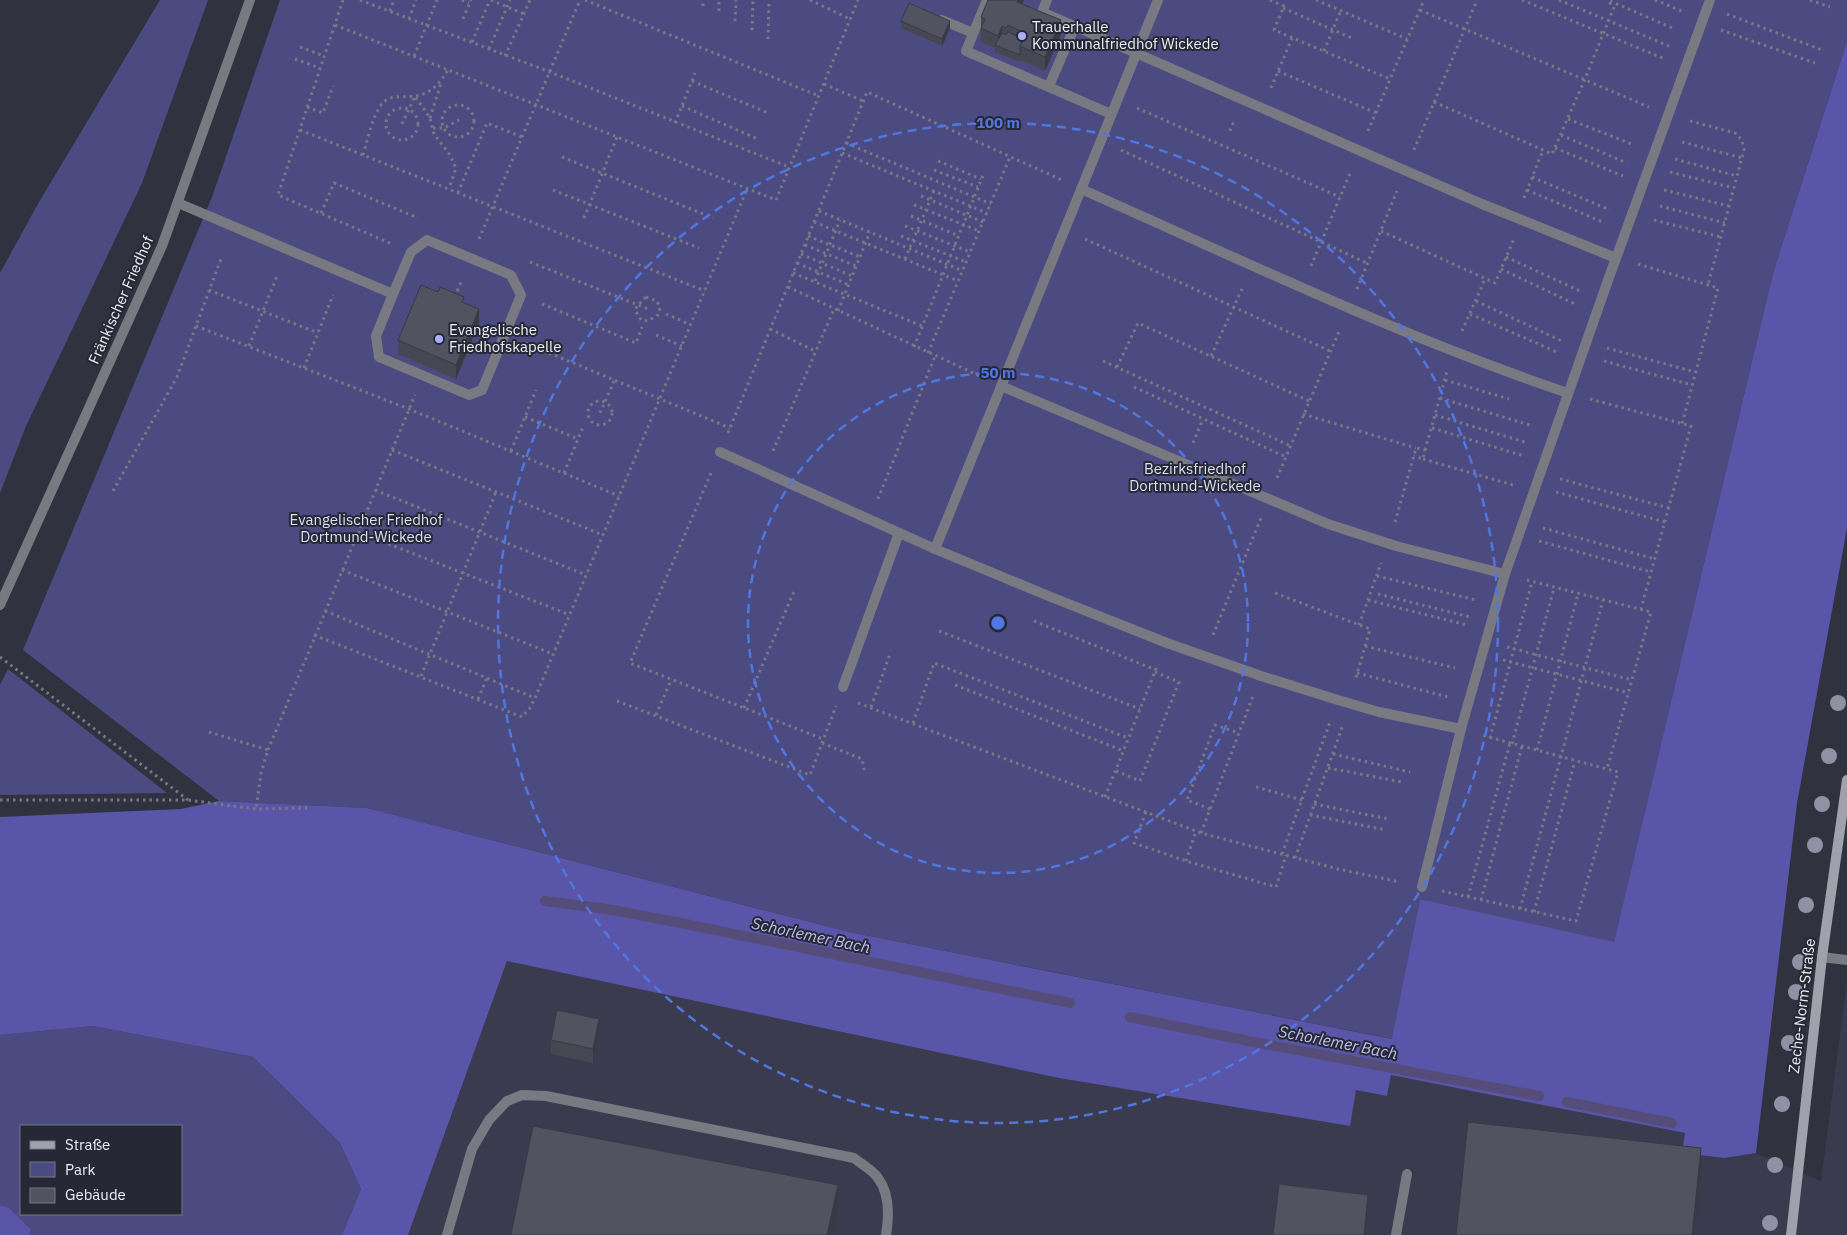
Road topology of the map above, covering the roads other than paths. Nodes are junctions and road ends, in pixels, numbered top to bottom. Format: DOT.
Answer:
graph roads {
  1 [pos="250,0"];
  2 [pos="987,0"];
  3 [pos="1047,0"];
  4 [pos="1158,0"];
  5 [pos="1708,4"];
  6 [pos="942,20"];
  7 [pos="1074,26"];
  8 [pos="973,33"];
  9 [pos="1136,52"];
  10 [pos="1048,86"];
  11 [pos="1110,114"];
  12 [pos="1081,188"];
  13 [pos="178,203"];
  14 [pos="1616,258"];
  15 [pos="393,294"];
  16 [pos="1001,386"];
  17 [pos="1568,393"];
  18 [pos="720,452"];
  19 [pos="899,533"];
  20 [pos="935,549"];
  21 [pos="1505,574"];
  22 [pos="0,605"];
  23 [pos="842,691"];
  24 [pos="1461,730"];
  25 [pos="1847,780"];
  26 [pos="1422,887"];
  27 [pos="1822,957"];
  28 [pos="1847,960"];
  29 [pos="1407,1174"];
  30 [pos="447,1235"];
  31 [pos="886,1235"];
  32 [pos="1396,1235"];
  33 [pos="1791,1235"];
  1 -- 13 [label="street, Fränkischer Friedhof"];
  2 -- 8 [label="street"];
  3 -- 7 [label="street"];
  4 -- 9 [label="street"];
  5 -- 14 [label="street"];
  6 -- 8 [label="street"];
  7 -- 9 [label="street"];
  7 -- 10 [label="street"];
  8 -- 10 [label="street"];
  9 -- 11 [label="street"];
  9 -- 14 [label="street"];
  10 -- 11 [label="street"];
  11 -- 12 [label="street"];
  12 -- 16 [label="street"];
  12 -- 17 [label="street"];
  13 -- 15 [label="street"];
  13 -- 22 [label="street, Fränkischer Friedhof"];
  14 -- 17 [label="street"];
  15 -- 15 [label="street"];
  16 -- 20 [label="street"];
  16 -- 21 [label="street"];
  17 -- 21 [label="street"];
  18 -- 19 [label="street"];
  19 -- 20 [label="street"];
  19 -- 23 [label="street"];
  20 -- 24 [label="street"];
  21 -- 24 [label="street"];
  24 -- 26 [label="street"];
  25 -- 27 [label="main road, Zeche-Norm-Straße"];
  27 -- 28 [label="street"];
  27 -- 33 [label="main road, Zeche-Norm-Straße"];
  29 -- 32 [label="street"];
  30 -- 31 [label="street"];
}
